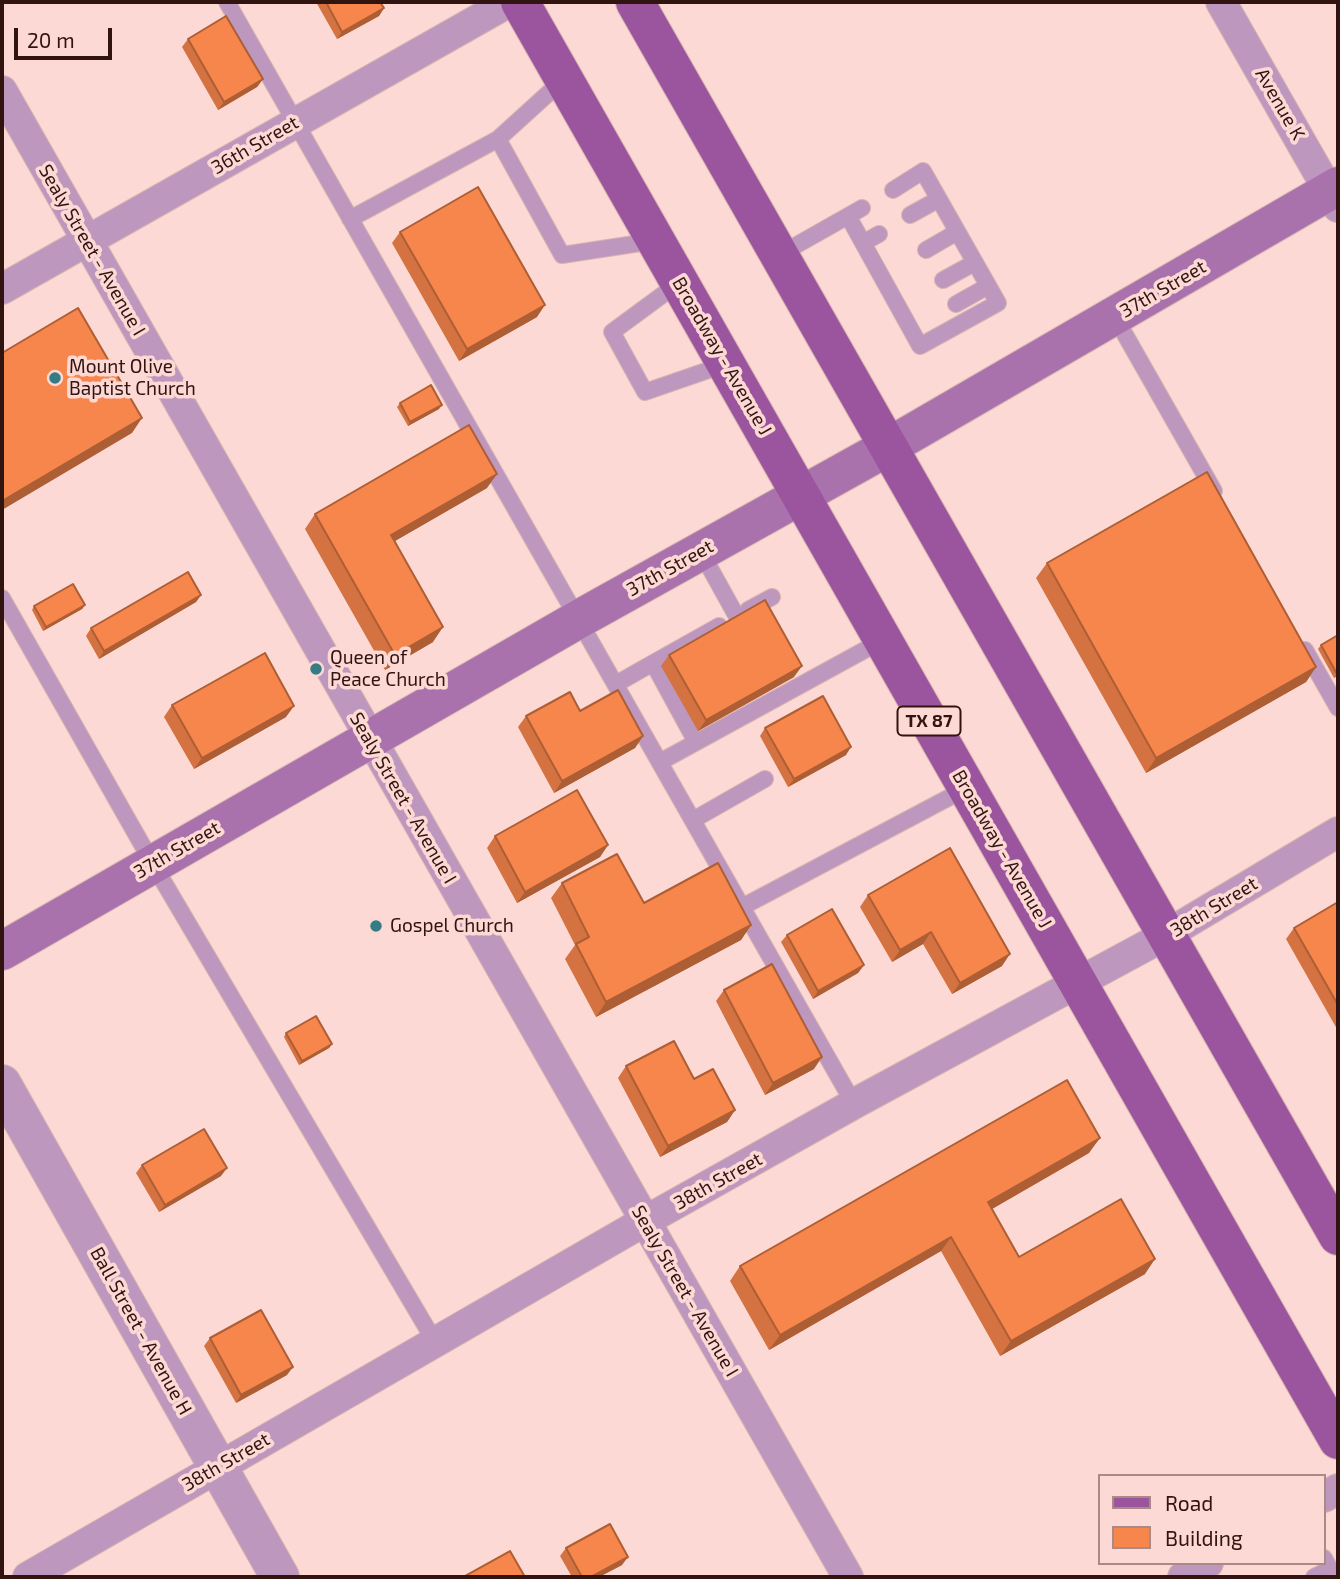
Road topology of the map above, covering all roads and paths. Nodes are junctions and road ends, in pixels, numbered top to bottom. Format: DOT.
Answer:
graph roads {
  1 [pos="227,2"];
  2 [pos="509,2"];
  3 [pos="520,2"];
  4 [pos="635,2"];
  5 [pos="1221,2"];
  6 [pos="564,78"];
  7 [pos="2,91"];
  8 [pos="295,123"];
  9 [pos="498,139"];
  10 [pos="893,190"];
  11 [pos="1335,195"];
  12 [pos="939,199"];
  13 [pos="910,215"];
  14 [pos="350,219"];
  15 [pos="957,232"];
  16 [pos="879,234"];
  17 [pos="87,241"];
  18 [pos="657,241"];
  19 [pos="863,243"];
  20 [pos="926,250"];
  21 [pos="779,255"];
  22 [pos="975,263"];
  23 [pos="943,280"];
  24 [pos="680,282"];
  25 [pos="988,286"];
  26 [pos="2,289"];
  27 [pos="913,297"];
  28 [pos="956,304"];
  29 [pos="897,306"];
  30 [pos="1115,317"];
  31 [pos="925,321"];
  32 [pos="911,330"];
  33 [pos="726,363"];
  34 [pos="888,447"];
  35 [pos="801,496"];
  36 [pos="1223,507"];
  37 [pos="701,551"];
  38 [pos="772,597"];
  39 [pos="2,598"];
  40 [pos="737,617"];
  41 [pos="579,619"];
  42 [pos="1298,637"];
  43 [pos="883,640"];
  44 [pos="653,663"];
  45 [pos="616,684"];
  46 [pos="1338,708"];
  47 [pos="369,739"];
  48 [pos="696,742"];
  49 [pos="660,762"];
  50 [pos="765,779"];
  51 [pos="967,788"];
  52 [pos="693,820"];
  53 [pos="1338,832"];
  54 [pos="153,863"];
  55 [pos="742,907"];
  56 [pos="1166,935"];
  57 [pos="2,951"];
  58 [pos="1079,984"];
  59 [pos="2,1084"];
  60 [pos="854,1104"];
  61 [pos="645,1221"];
  62 [pos="1337,1229"];
  63 [pos="435,1342"];
  64 [pos="1338,1440"];
  65 [pos="218,1467"];
  66 [pos="1205,1565"];
  67 [pos="1330,1568"];
  68 [pos="28,1577"];
  69 [pos="281,1577"];
  70 [pos="848,1577"];
  71 [pos="1183,1577"];
  72 [pos="1314,1577"];
  1 -- 8 [label="lane"];
  2 -- 8 [label="street, 36th Street"];
  3 -- 6 [label="main road, Broadway - Avenue J / TX 87"];
  4 -- 21 [label="main road"];
  5 -- 11 [label="street, Avenue K"];
  6 -- 9 [label="lane"];
  6 -- 18 [label="main road, Broadway - Avenue J / TX 87"];
  7 -- 17 [label="street, Sealy Street - Avenue I"];
  8 -- 14 [label="lane"];
  8 -- 17 [label="street, 36th Street"];
  9 -- 14 [label="lane"];
  9 -- 18 [label="lane"];
  10 -- 12 [label="lane"];
  11 -- 30 [label="main road, 37th Street"];
  12 -- 13 [label="lane"];
  12 -- 15 [label="lane"];
  14 -- 41 [label="lane"];
  15 -- 20 [label="lane"];
  15 -- 22 [label="lane"];
  16 -- 19 [label="lane"];
  17 -- 26 [label="street, 36th Street"];
  17 -- 47 [label="street, Sealy Street - Avenue I"];
  18 -- 24 [label="main road, Broadway - Avenue J / TX 87"];
  19 -- 21 [label="lane"];
  19 -- 29 [label="lane"];
  21 -- 34 [label="main road"];
  22 -- 23 [label="lane"];
  22 -- 25 [label="lane"];
  24 -- 33 [label="main road, Broadway - Avenue J / TX 87"];
  24 -- 33 [label="lane"];
  25 -- 28 [label="lane"];
  25 -- 32 [label="lane"];
  27 -- 29 [label="lane"];
  29 -- 32 [label="lane"];
  30 -- 34 [label="main road, 37th Street"];
  30 -- 36 [label="lane"];
  31 -- 32 [label="lane"];
  33 -- 35 [label="main road, Broadway - Avenue J / TX 87"];
  34 -- 35 [label="main road, 37th Street"];
  34 -- 56 [label="main road"];
  35 -- 37 [label="main road, 37th Street"];
  35 -- 43 [label="main road, Broadway - Avenue J / TX 87"];
  37 -- 40 [label="lane"];
  37 -- 41 [label="main road, 37th Street"];
  38 -- 40 [label="lane"];
  39 -- 54 [label="lane"];
  40 -- 44 [label="lane"];
  41 -- 45 [label="lane"];
  41 -- 47 [label="main road, 37th Street"];
  42 -- 46 [label="lane"];
  43 -- 48 [label="lane"];
  43 -- 51 [label="main road, Broadway - Avenue J / TX 87"];
  44 -- 45 [label="lane"];
  44 -- 48 [label="lane"];
  45 -- 49 [label="lane"];
  47 -- 54 [label="main road, 37th Street"];
  47 -- 61 [label="street, Sealy Street - Avenue I"];
  48 -- 49 [label="lane"];
  49 -- 52 [label="lane"];
  50 -- 52 [label="lane"];
  51 -- 55 [label="lane"];
  51 -- 58 [label="main road, Broadway - Avenue J / TX 87"];
  52 -- 55 [label="lane"];
  53 -- 56 [label="street, 38th Street"];
  54 -- 57 [label="main road, 37th Street"];
  54 -- 63 [label="lane"];
  55 -- 60 [label="lane"];
  56 -- 58 [label="street, 38th Street"];
  56 -- 62 [label="main road"];
  58 -- 60 [label="street, 38th Street"];
  58 -- 64 [label="main road, Broadway - Avenue J / TX 87"];
  59 -- 65 [label="street, Ball Street - Avenue H"];
  60 -- 61 [label="street, 38th Street"];
  61 -- 63 [label="street, 38th Street"];
  61 -- 70 [label="street, Sealy Street - Avenue I"];
  63 -- 65 [label="street, 38th Street"];
  65 -- 68 [label="street, 38th Street"];
  65 -- 69 [label="street, Ball Street - Avenue H"];
  66 -- 71 [label="street"];
  67 -- 72 [label="lane"];
}
